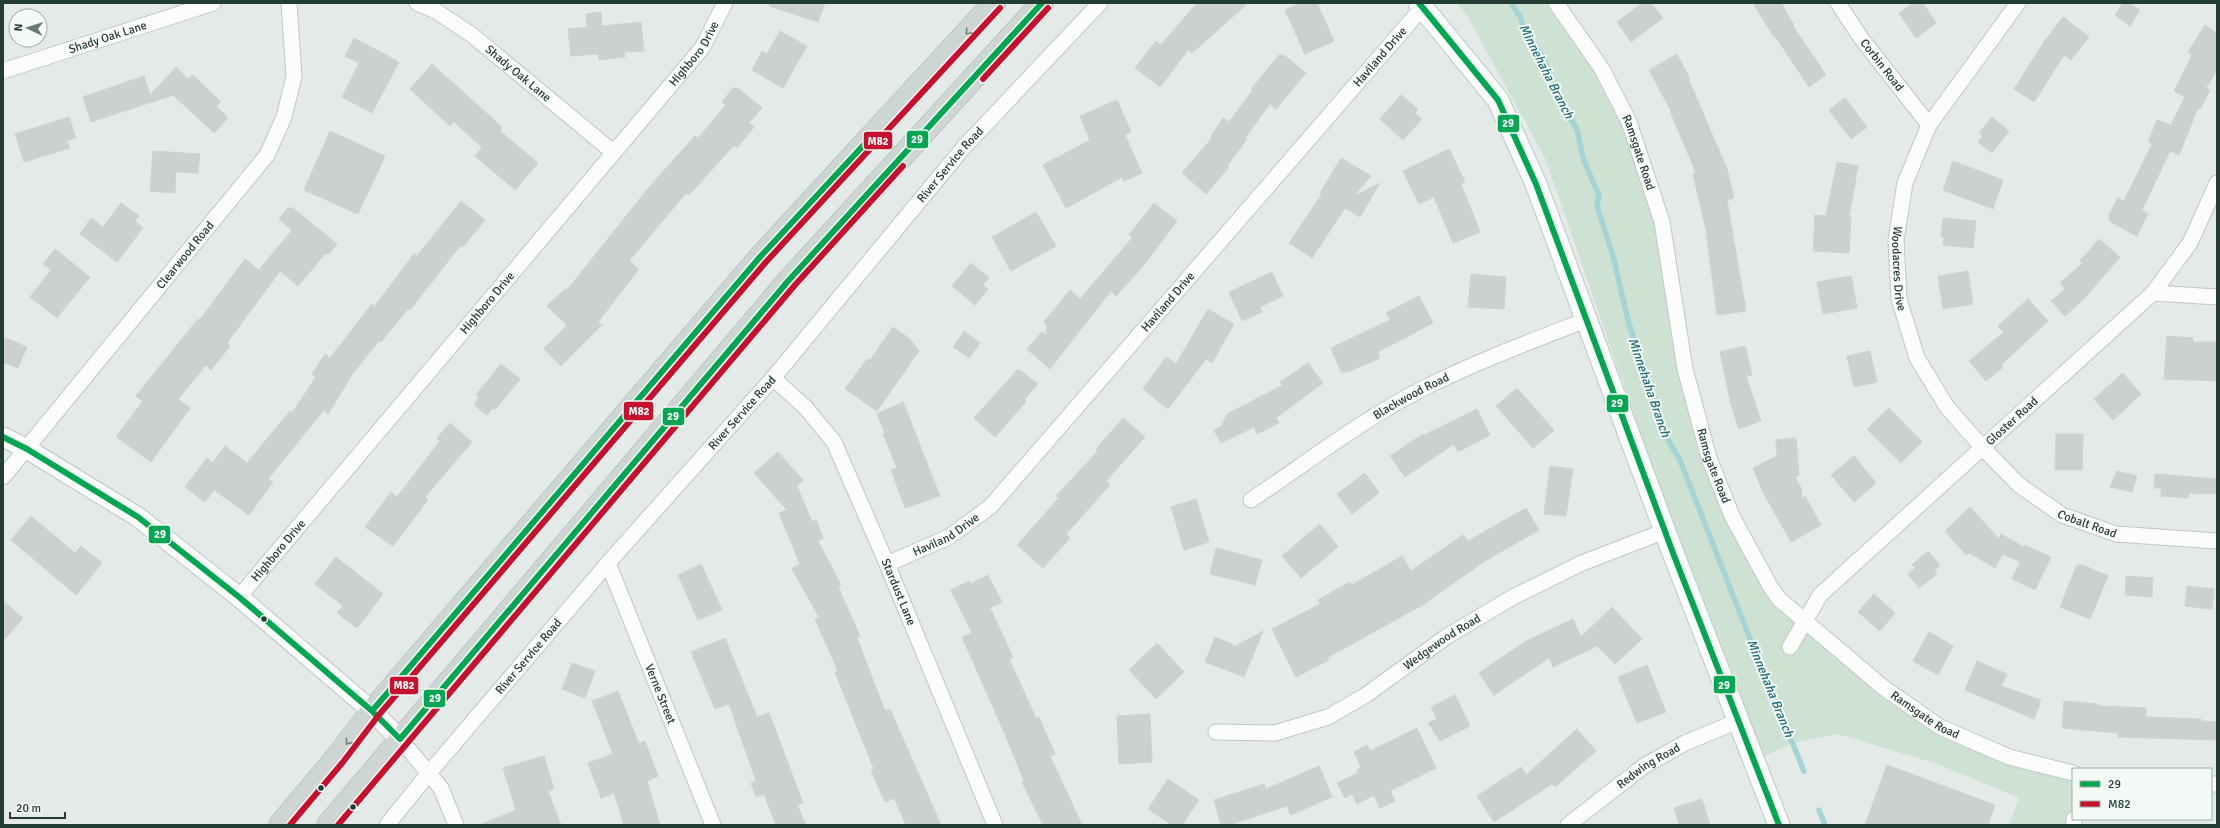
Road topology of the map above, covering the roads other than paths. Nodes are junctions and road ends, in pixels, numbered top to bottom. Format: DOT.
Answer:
graph roads {
  1 [pos="213,3"];
  2 [pos="289,3"];
  3 [pos="417,3"];
  4 [pos="725,3"];
  5 [pos="994,3"];
  6 [pos="1042,3"];
  7 [pos="1100,3"];
  8 [pos="1556,3"];
  9 [pos="1838,3"];
  10 [pos="2018,3"];
  11 [pos="1420,4"];
  12 [pos="3,71"];
  13 [pos="1929,124"];
  14 [pos="613,152"];
  15 [pos="2217,183"];
  16 [pos="2153,293"];
  17 [pos="2217,297"];
  18 [pos="1586,320"];
  19 [pos="773,378"];
  20 [pos="3,437"];
  21 [pos="1983,448"];
  22 [pos="27,449"];
  23 [pos="3,477"];
  24 [pos="1251,500"];
  25 [pos="1665,531"];
  26 [pos="2217,541"];
  27 [pos="608,563"];
  28 [pos="887,564"];
  29 [pos="239,597"];
  30 [pos="1806,621"];
  31 [pos="1790,647"];
  32 [pos="372,711"];
  33 [pos="1738,721"];
  34 [pos="1216,732"];
  35 [pos="400,739"];
  36 [pos="428,773"];
  37 [pos="2072,773"];
  38 [pos="280,825"];
  39 [pos="328,825"];
  40 [pos="387,825"];
  41 [pos="456,825"];
  42 [pos="713,825"];
  43 [pos="995,825"];
  44 [pos="1568,825"];
  45 [pos="1779,825"];
  1 -- 12 [label="street, Shady Oak Lane"];
  2 -- 22 [label="street, Clearwood Road"];
  3 -- 14 [label="street, Shady Oak Lane"];
  4 -- 14 [label="street, Highboro Drive"];
  5 -- 32 [label="main road, one-way"];
  6 -- 35 [label="main road"];
  7 -- 19 [label="street, River Service Road"];
  8 -- 30 [label="street, Ramsgate Road"];
  9 -- 13 [label="street, Corbin Road"];
  10 -- 13 [label="street, Woodacres Drive"];
  11 -- 18 [label="main road"];
  11 -- 28 [label="street, Haviland Drive"];
  13 -- 21 [label="street, Woodacres Drive"];
  14 -- 29 [label="street, Highboro Drive"];
  15 -- 16 [label="street, Gloster Road"];
  16 -- 17 [label="street"];
  16 -- 21 [label="street, Gloster Road"];
  18 -- 24 [label="street, Blackwood Road"];
  18 -- 25 [label="main road"];
  19 -- 27 [label="street, River Service Road"];
  19 -- 28 [label="street, Stardust Lane"];
  20 -- 22 [label="street"];
  21 -- 26 [label="street, Cobalt Road"];
  21 -- 30 [label="street, Gloster Road"];
  22 -- 23 [label="street, Clearwood Road"];
  22 -- 29 [label="street"];
  25 -- 33 [label="main road"];
  25 -- 34 [label="street, Wedgewood Road"];
  27 -- 36 [label="street, River Service Road"];
  27 -- 42 [label="street, Verne Street"];
  28 -- 43 [label="street, Stardust Lane"];
  29 -- 32 [label="street"];
  30 -- 31 [label="street, Gloster Road"];
  30 -- 37 [label="street, Ramsgate Road"];
  32 -- 35 [label="street"];
  32 -- 38 [label="main road, one-way"];
  33 -- 44 [label="street, Redwing Road"];
  33 -- 45 [label="main road"];
  35 -- 36 [label="street"];
  35 -- 39 [label="main road"];
  36 -- 40 [label="street, River Service Road"];
  36 -- 41 [label="street"];
}
